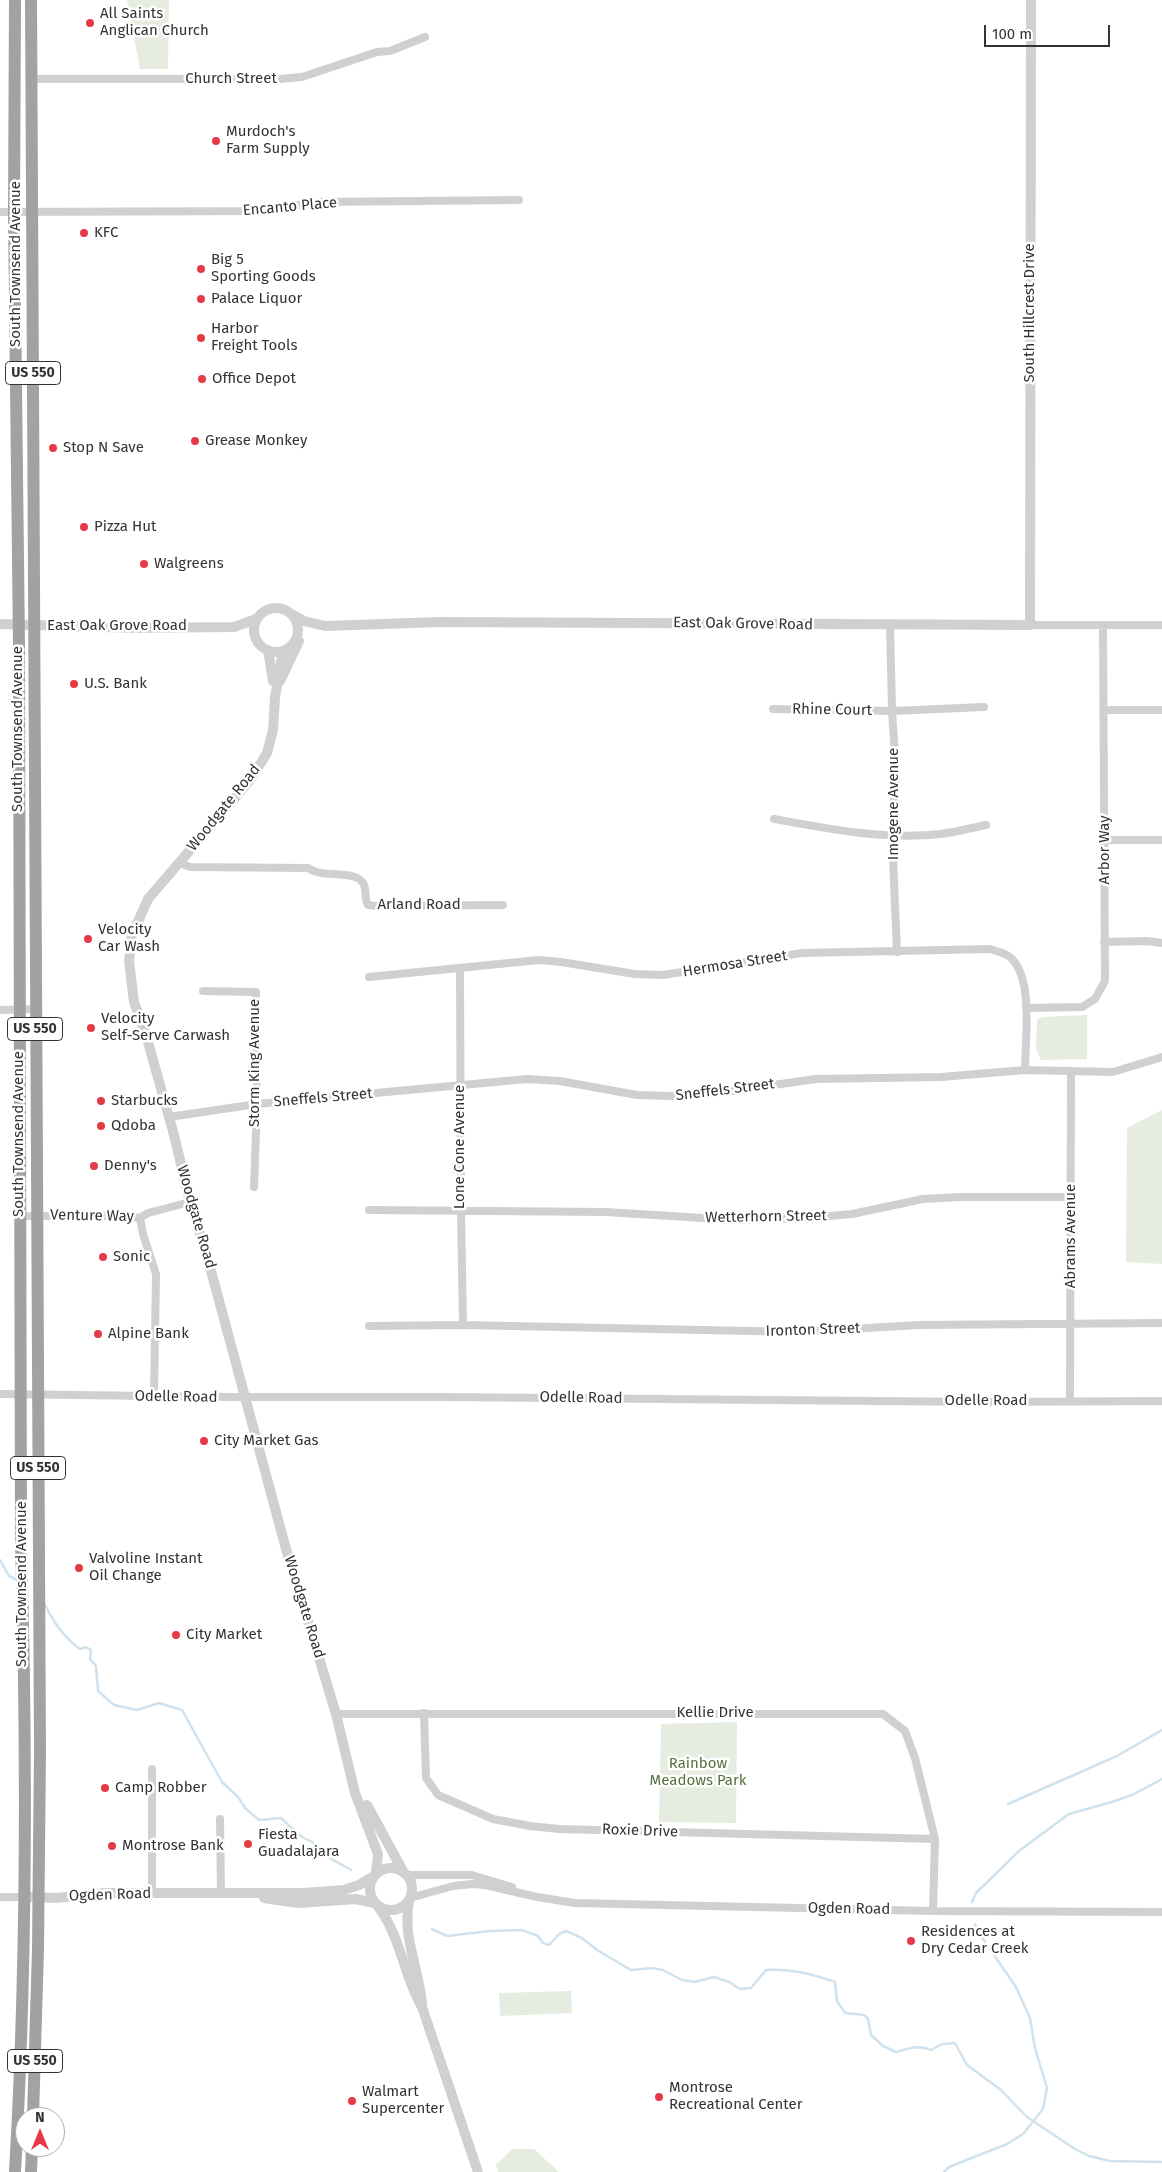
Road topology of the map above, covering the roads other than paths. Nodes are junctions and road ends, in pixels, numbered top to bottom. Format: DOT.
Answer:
graph roads {
  1 [pos="15,0"];
  2 [pos="31,0"];
  3 [pos="1031,0"];
  4 [pos="425,37"];
  5 [pos="31,79"];
  6 [pos="519,200"];
  7 [pos="0,212"];
  8 [pos="14,214"];
  9 [pos="32,214"];
  10 [pos="291,614"];
  11 [pos="256,619"];
  12 [pos="0,624"];
  13 [pos="19,625"];
  14 [pos="1030,625"];
  15 [pos="1162,625"];
  16 [pos="33,626"];
  17 [pos="325,626"];
  18 [pos="890,626"];
  19 [pos="1103,626"];
  20 [pos="234,627"];
  21 [pos="301,634"];
  22 [pos="255,638"];
  23 [pos="268,650"];
  24 [pos="283,650"];
  25 [pos="278,684"];
  26 [pos="275,697"];
  27 [pos="984,707"];
  28 [pos="773,709"];
  29 [pos="1104,710"];
  30 [pos="1162,710"];
  31 [pos="892,711"];
  32 [pos="774,819"];
  33 [pos="986,825"];
  34 [pos="892,835"];
  35 [pos="1106,840"];
  36 [pos="1162,840"];
  37 [pos="180,863"];
  38 [pos="503,905"];
  39 [pos="1104,942"];
  40 [pos="1162,943"];
  41 [pos="897,952"];
  42 [pos="460,969"];
  43 [pos="369,977"];
  44 [pos="202,991"];
  45 [pos="1026,1008"];
  46 [pos="20,1009"];
  47 [pos="35,1009"];
  48 [pos="0,1010"];
  49 [pos="1162,1057"];
  50 [pos="1025,1070"];
  51 [pos="1071,1072"];
  52 [pos="460,1086"];
  53 [pos="257,1104"];
  54 [pos="169,1117"];
  55 [pos="254,1187"];
  56 [pos="1070,1197"];
  57 [pos="190,1202"];
  58 [pos="369,1210"];
  59 [pos="461,1211"];
  60 [pos="21,1216"];
  61 [pos="36,1216"];
  62 [pos="140,1218"];
  63 [pos="1071,1323"];
  64 [pos="1162,1323"];
  65 [pos="463,1325"];
  66 [pos="369,1326"];
  67 [pos="0,1394"];
  68 [pos="21,1394"];
  69 [pos="38,1394"];
  70 [pos="154,1396"];
  71 [pos="244,1397"];
  72 [pos="1070,1401"];
  73 [pos="1162,1401"];
  74 [pos="424,1713"];
  75 [pos="336,1714"];
  76 [pos="152,1769"];
  77 [pos="351,1773"];
  78 [pos="220,1819"];
  79 [pos="934,1839"];
  80 [pos="375,1874"];
  81 [pos="406,1874"];
  82 [pos="152,1894"];
  83 [pos="221,1894"];
  84 [pos="0,1897"];
  85 [pos="23,1897"];
  86 [pos="38,1897"];
  87 [pos="537,1897"];
  88 [pos="410,1899"];
  89 [pos="375,1904"];
  90 [pos="933,1911"];
  91 [pos="1162,1912"];
  92 [pos="422,2007"];
  93 [pos="33,2107"];
  94 [pos="32,2157"];
  95 [pos="15,2172"];
  96 [pos="31,2172"];
  97 [pos="478,2172"];
  1 -- 8 [label="highway, South Townsend Avenue / US 550"];
  2 -- 5 [label="highway, South Townsend Avenue / US 550"];
  3 -- 14 [label="street, South Hillcrest Drive"];
  4 -- 5 [label="street, Church Street"];
  5 -- 9 [label="highway, South Townsend Avenue / US 550"];
  6 -- 9 [label="street, Encanto Place"];
  7 -- 8 [label="street, Encanto Place"];
  8 -- 9 [label="street, Encanto Place"];
  8 -- 13 [label="highway, South Townsend Avenue / US 550"];
  9 -- 16 [label="highway, South Townsend Avenue / US 550"];
  10 -- 11 [label="street"];
  10 -- 17 [label="street, East Oak Grove Road"];
  10 -- 21 [label="street"];
  11 -- 20 [label="street, East Oak Grove Road"];
  11 -- 22 [label="street"];
  12 -- 13 [label="street, East Oak Grove Road"];
  13 -- 16 [label="street, East Oak Grove Road"];
  13 -- 46 [label="highway, South Townsend Avenue / US 550"];
  14 -- 18 [label="street, East Oak Grove Road"];
  14 -- 19 [label="street, East Oak Grove Road"];
  15 -- 19 [label="street, East Oak Grove Road"];
  16 -- 20 [label="street, East Oak Grove Road"];
  16 -- 47 [label="highway, South Townsend Avenue / US 550"];
  17 -- 18 [label="street, East Oak Grove Road"];
  17 -- 21 [label="street, East Oak Grove Road"];
  18 -- 31 [label="street, Imogene Avenue"];
  19 -- 29 [label="street, Arbor Way"];
  20 -- 22 [label="street, East Oak Grove Road"];
  21 -- 24 [label="street"];
  21 -- 25 [label="street, Woodgate Road"];
  22 -- 23 [label="street"];
  23 -- 24 [label="street"];
  23 -- 26 [label="street, Woodgate Road"];
  24 -- 25 [label="street, Woodgate Road"];
  25 -- 26 [label="street, Woodgate Road"];
  26 -- 37 [label="street, Woodgate Road"];
  27 -- 31 [label="street, Rhine Court"];
  28 -- 31 [label="street, Rhine Court"];
  29 -- 30 [label="street"];
  29 -- 35 [label="street, Arbor Way"];
  31 -- 34 [label="street, Imogene Avenue"];
  32 -- 34 [label="street"];
  33 -- 34 [label="street"];
  34 -- 41 [label="street, Imogene Avenue"];
  35 -- 36 [label="street"];
  35 -- 39 [label="street, Arbor Way"];
  37 -- 38 [label="street, Arland Road"];
  37 -- 54 [label="street, Woodgate Road"];
  39 -- 40 [label="street"];
  39 -- 45 [label="street, Arbor Way"];
  41 -- 42 [label="street, Hermosa Street"];
  41 -- 45 [label="street, Hermosa Street"];
  42 -- 43 [label="street, Hermosa Street"];
  42 -- 52 [label="street, Lone Cone Avenue"];
  44 -- 53 [label="street, Storm King Avenue"];
  45 -- 50 [label="street"];
  46 -- 47 [label="street"];
  46 -- 48 [label="street"];
  46 -- 60 [label="highway, South Townsend Avenue / US 550"];
  47 -- 61 [label="highway, South Townsend Avenue / US 550"];
  49 -- 51 [label="street, Sneffels Street"];
  50 -- 51 [label="street, Sneffels Street"];
  50 -- 52 [label="street, Sneffels Street"];
  51 -- 56 [label="street, Abrams Avenue"];
  52 -- 53 [label="street, Sneffels Street"];
  52 -- 59 [label="street, Lone Cone Avenue"];
  53 -- 54 [label="street, Sneffels Street"];
  53 -- 55 [label="street, Storm King Avenue"];
  54 -- 57 [label="street, Woodgate Road"];
  56 -- 59 [label="street, Wetterhorn Street"];
  56 -- 63 [label="street, Abrams Avenue"];
  57 -- 62 [label="street, Venture Way"];
  57 -- 71 [label="street, Woodgate Road"];
  58 -- 59 [label="street, Wetterhorn Street"];
  59 -- 65 [label="street, Lone Cone Avenue"];
  60 -- 61 [label="street, Venture Way"];
  60 -- 68 [label="highway, South Townsend Avenue / US 550"];
  61 -- 62 [label="street, Venture Way"];
  61 -- 69 [label="highway, South Townsend Avenue / US 550"];
  62 -- 70 [label="street"];
  63 -- 64 [label="street, Ironton Street"];
  63 -- 65 [label="street, Ironton Street"];
  63 -- 72 [label="street, Abrams Avenue"];
  65 -- 66 [label="street, Ironton Street"];
  67 -- 68 [label="street, Odelle Road"];
  68 -- 69 [label="street, Odelle Road"];
  68 -- 85 [label="highway, South Townsend Avenue / US 550"];
  69 -- 70 [label="street, Odelle Road"];
  69 -- 86 [label="highway, South Townsend Avenue / US 550"];
  70 -- 71 [label="street, Odelle Road"];
  71 -- 72 [label="street, Odelle Road"];
  71 -- 75 [label="street, Woodgate Road"];
  72 -- 73 [label="street, Odelle Road"];
  74 -- 75 [label="street, Kellie Drive"];
  74 -- 79 [label="street, Roxie Drive"];
  74 -- 79 [label="street, Kellie Drive"];
  75 -- 77 [label="street, Woodgate Road"];
  76 -- 82 [label="street"];
  77 -- 80 [label="street, Woodgate Road"];
  77 -- 81 [label="street, Woodgate Road"];
  78 -- 83 [label="street"];
  79 -- 90 [label="street, Kellie Drive"];
  80 -- 81 [label="street"];
  80 -- 83 [label="street, Ogden Road"];
  80 -- 89 [label="street"];
  81 -- 87 [label="street, Ogden Road"];
  81 -- 88 [label="street"];
  82 -- 83 [label="street, Ogden Road"];
  82 -- 86 [label="street, Ogden Road"];
  83 -- 89 [label="street, Ogden Road"];
  84 -- 85 [label="street, Ogden Road"];
  85 -- 86 [label="street, Ogden Road"];
  85 -- 95 [label="highway, South Townsend Avenue / US 550"];
  86 -- 93 [label="highway, South Townsend Avenue / US 550"];
  87 -- 88 [label="street, Ogden Road"];
  87 -- 90 [label="street, Ogden Road"];
  88 -- 89 [label="street"];
  88 -- 92 [label="street"];
  89 -- 92 [label="street"];
  90 -- 91 [label="street, Ogden Road"];
  92 -- 97 [label="street"];
  94 -- 96 [label="highway"];
}
